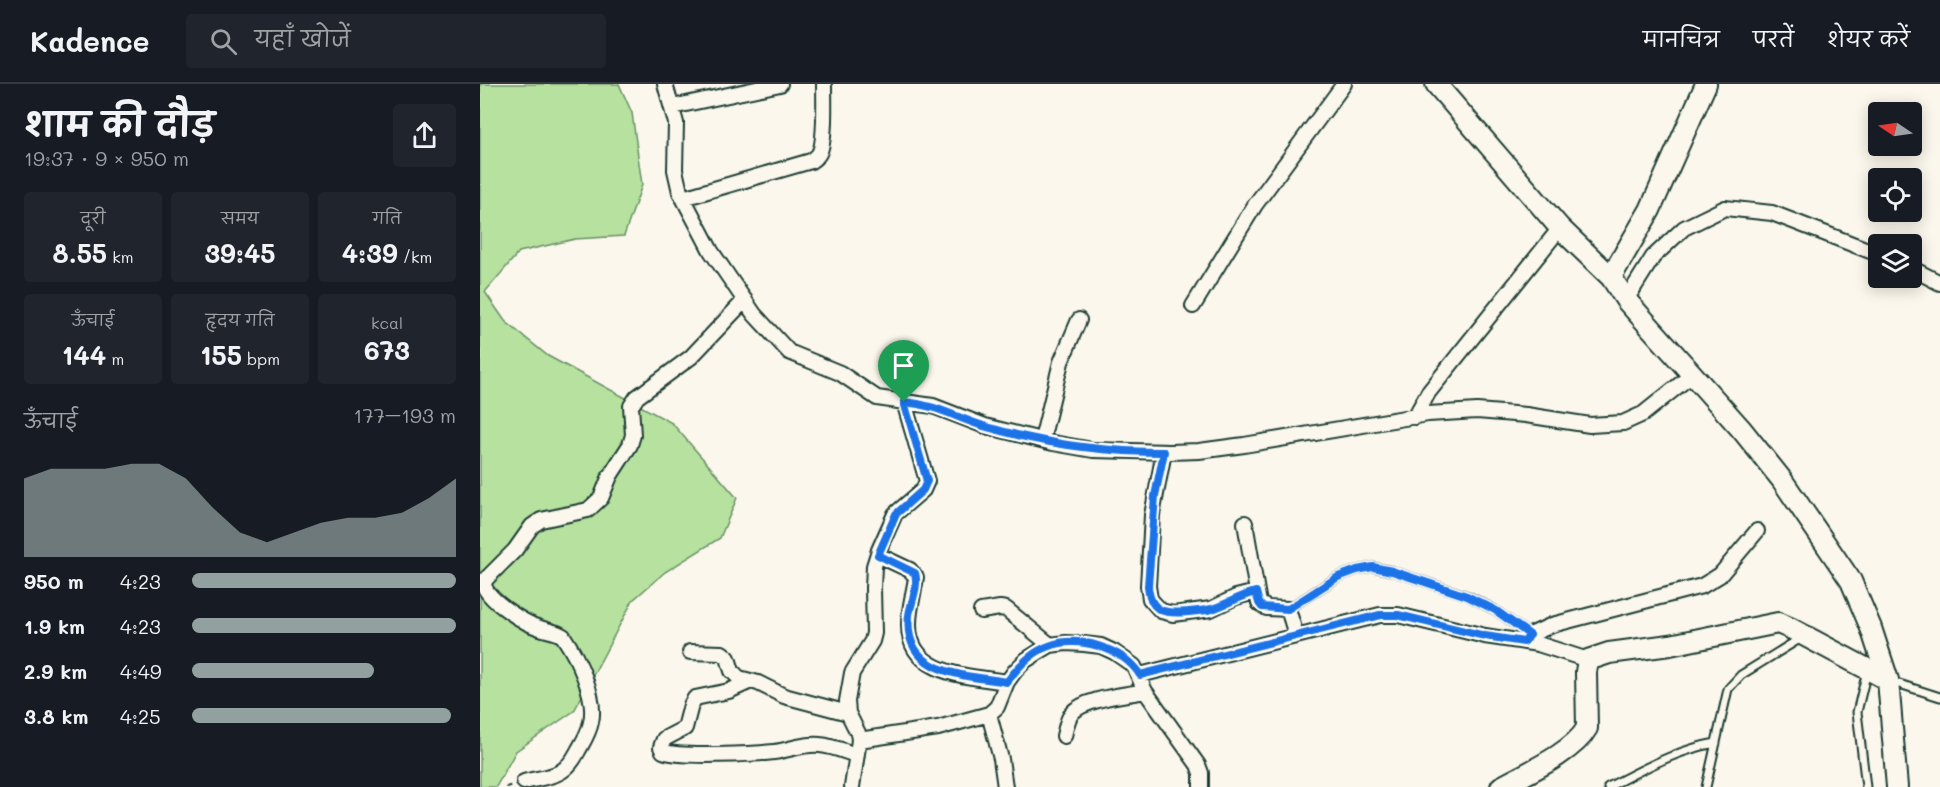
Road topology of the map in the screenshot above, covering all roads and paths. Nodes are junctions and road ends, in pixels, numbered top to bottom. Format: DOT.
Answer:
graph roads {
  1 [pos="665,84"];
  2 [pos="780,84"];
  3 [pos="824,84"];
  4 [pos="1344,84"];
  5 [pos="1436,84"];
  6 [pos="1706,84"];
  7 [pos="672,107"];
  8 [pos="683,198"];
  9 [pos="1560,228"];
  10 [pos="1868,250"];
  11 [pos="1922,274"];
  12 [pos="1611,277"];
  13 [pos="1940,283"];
  14 [pos="745,300"];
  15 [pos="1626,300"];
  16 [pos="1192,306"];
  17 [pos="1079,320"];
  18 [pos="1692,374"];
  19 [pos="904,402"];
  20 [pos="1415,417"];
  21 [pos="1042,440"];
  22 [pos="1164,452"];
  23 [pos="1245,524"];
  24 [pos="1757,531"];
  25 [pos="878,555"];
  26 [pos="1256,592"];
  27 [pos="1288,609"];
  28 [pos="981,611"];
  29 [pos="1296,635"];
  30 [pos="1805,635"];
  31 [pos="1527,638"];
  32 [pos="1050,645"];
  33 [pos="690,652"];
  34 [pos="1588,660"];
  35 [pos="1867,669"];
  36 [pos="1140,675"];
  37 [pos="1888,680"];
  38 [pos="751,681"];
  39 [pos="1007,682"];
  40 [pos="1145,691"];
  41 [pos="1939,694"];
  42 [pos="848,713"];
  43 [pos="989,714"];
  44 [pos="1065,736"];
  45 [pos="859,740"];
  46 [pos="1716,743"];
  47 [pos="856,754"];
  48 [pos="524,782"];
  49 [pos="852,787"];
  50 [pos="1005,787"];
  51 [pos="1201,787"];
  52 [pos="1501,787"];
  53 [pos="1608,787"];
  54 [pos="1706,787"];
  55 [pos="1866,787"];
  56 [pos="1897,787"];
  1 -- 7 [label="street"];
  2 -- 7 [label="street"];
  3 -- 8 [label="street"];
  4 -- 16 [label="street"];
  5 -- 9 [label="main road"];
  6 -- 12 [label="main road"];
  7 -- 8 [label="street"];
  8 -- 14 [label="street"];
  9 -- 12 [label="main road"];
  9 -- 20 [label="street"];
  10 -- 15 [label="street"];
  11 -- 13 [label="street"];
  12 -- 15 [label="main road"];
  14 -- 19 [label="street"];
  14 -- 48 [label="street"];
  15 -- 18 [label="main road"];
  17 -- 21 [label="street"];
  18 -- 20 [label="street"];
  18 -- 37 [label="main road"];
  19 -- 21 [label="street"];
  19 -- 25 [label="street"];
  20 -- 22 [label="street"];
  21 -- 22 [label="street"];
  22 -- 26 [label="street"];
  23 -- 26 [label="street"];
  24 -- 31 [label="street"];
  25 -- 39 [label="street"];
  25 -- 42 [label="street"];
  26 -- 27 [label="street"];
  27 -- 29 [label="street"];
  27 -- 31 [label="lane"];
  28 -- 32 [label="street"];
  29 -- 31 [label="street"];
  29 -- 36 [label="street"];
  30 -- 34 [label="main road"];
  30 -- 35 [label="main road"];
  30 -- 46 [label="lane"];
  31 -- 34 [label="street"];
  32 -- 36 [label="street"];
  32 -- 39 [label="street"];
  33 -- 38 [label="street"];
  34 -- 52 [label="main road"];
  35 -- 37 [label="main road"];
  35 -- 55 [label="lane"];
  36 -- 40 [label="street"];
  37 -- 41 [label="lane"];
  37 -- 56 [label="main road"];
  38 -- 42 [label="street"];
  38 -- 47 [label="street"];
  39 -- 43 [label="street"];
  40 -- 44 [label="street"];
  40 -- 51 [label="street"];
  42 -- 45 [label="street"];
  43 -- 45 [label="street"];
  43 -- 50 [label="street"];
  45 -- 47 [label="street"];
  46 -- 53 [label="lane"];
  46 -- 54 [label="lane"];
  47 -- 49 [label="street"];
}
